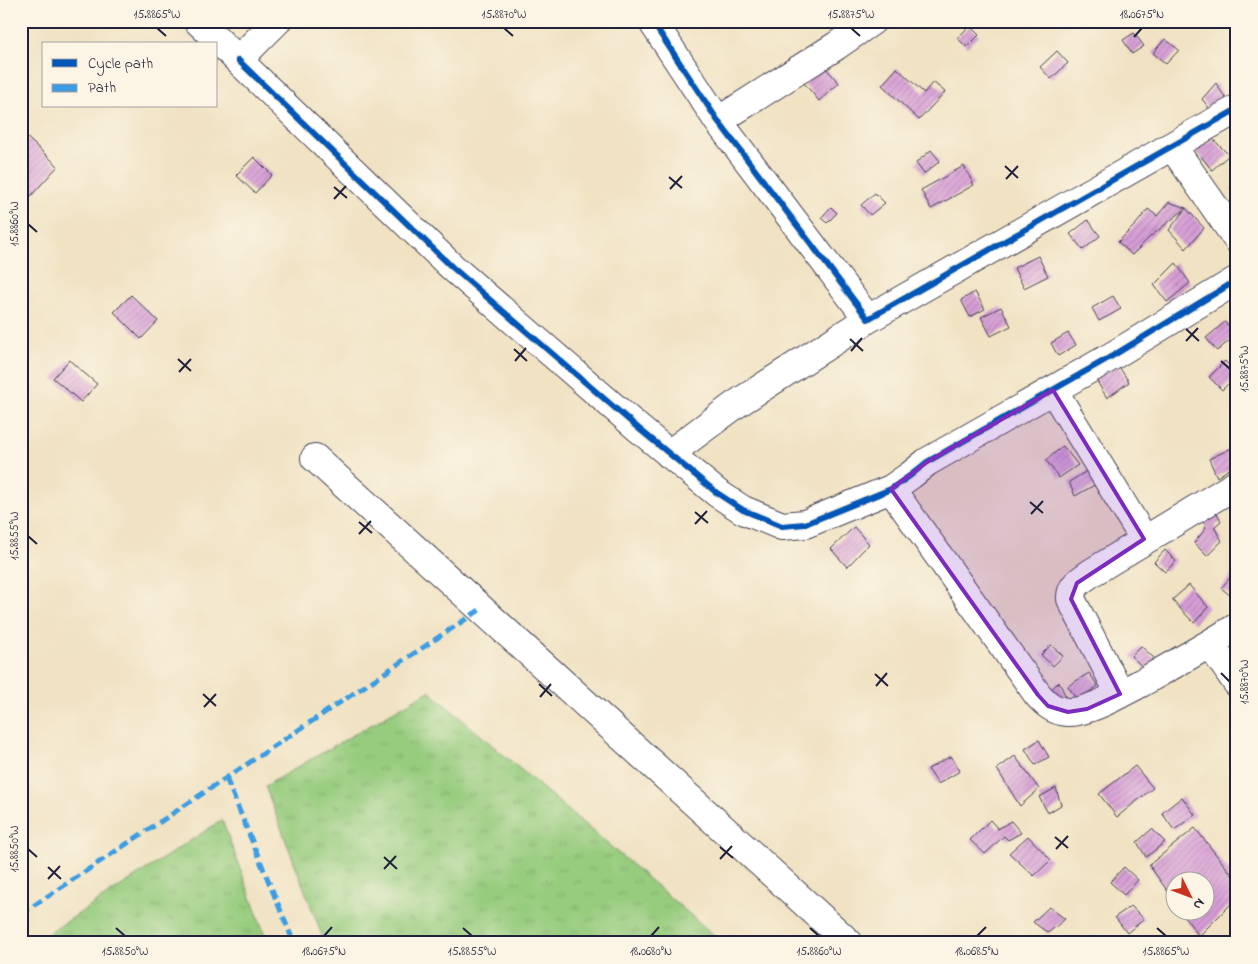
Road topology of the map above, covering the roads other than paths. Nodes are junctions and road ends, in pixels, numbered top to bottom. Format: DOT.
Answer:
graph roads {
  1 [pos="198,21"];
  2 [pos="277,21"];
  3 [pos="652,21"];
  4 [pos="872,21"];
  5 [pos="238,60"];
  6 [pos="1237,109"];
  7 [pos="718,121"];
  8 [pos="1172,146"];
  9 [pos="1237,239"];
  10 [pos="1237,280"];
  11 [pos="868,319"];
  12 [pos="1053,390"];
  13 [pos="669,454"];
  14 [pos="315,458"];
  15 [pos="1237,484"];
  16 [pos="891,489"];
  17 [pos="1144,539"];
  18 [pos="1237,628"];
  19 [pos="1210,644"];
  20 [pos="1237,683"];
  21 [pos="1120,694"];
  22 [pos="849,943"];
  1 -- 5 [label="street"];
  2 -- 5 [label="street"];
  3 -- 7 [label="street"];
  4 -- 7 [label="street"];
  5 -- 13 [label="street"];
  6 -- 8 [label="street"];
  7 -- 11 [label="street"];
  8 -- 9 [label="street"];
  8 -- 11 [label="street"];
  10 -- 12 [label="street"];
  11 -- 13 [label="street"];
  12 -- 16 [label="street"];
  12 -- 17 [label="street"];
  13 -- 16 [label="street"];
  14 -- 22 [label="street"];
  15 -- 17 [label="street"];
  16 -- 21 [label="street"];
  17 -- 21 [label="street"];
  18 -- 19 [label="street"];
  19 -- 20 [label="street"];
  19 -- 21 [label="street"];
}
